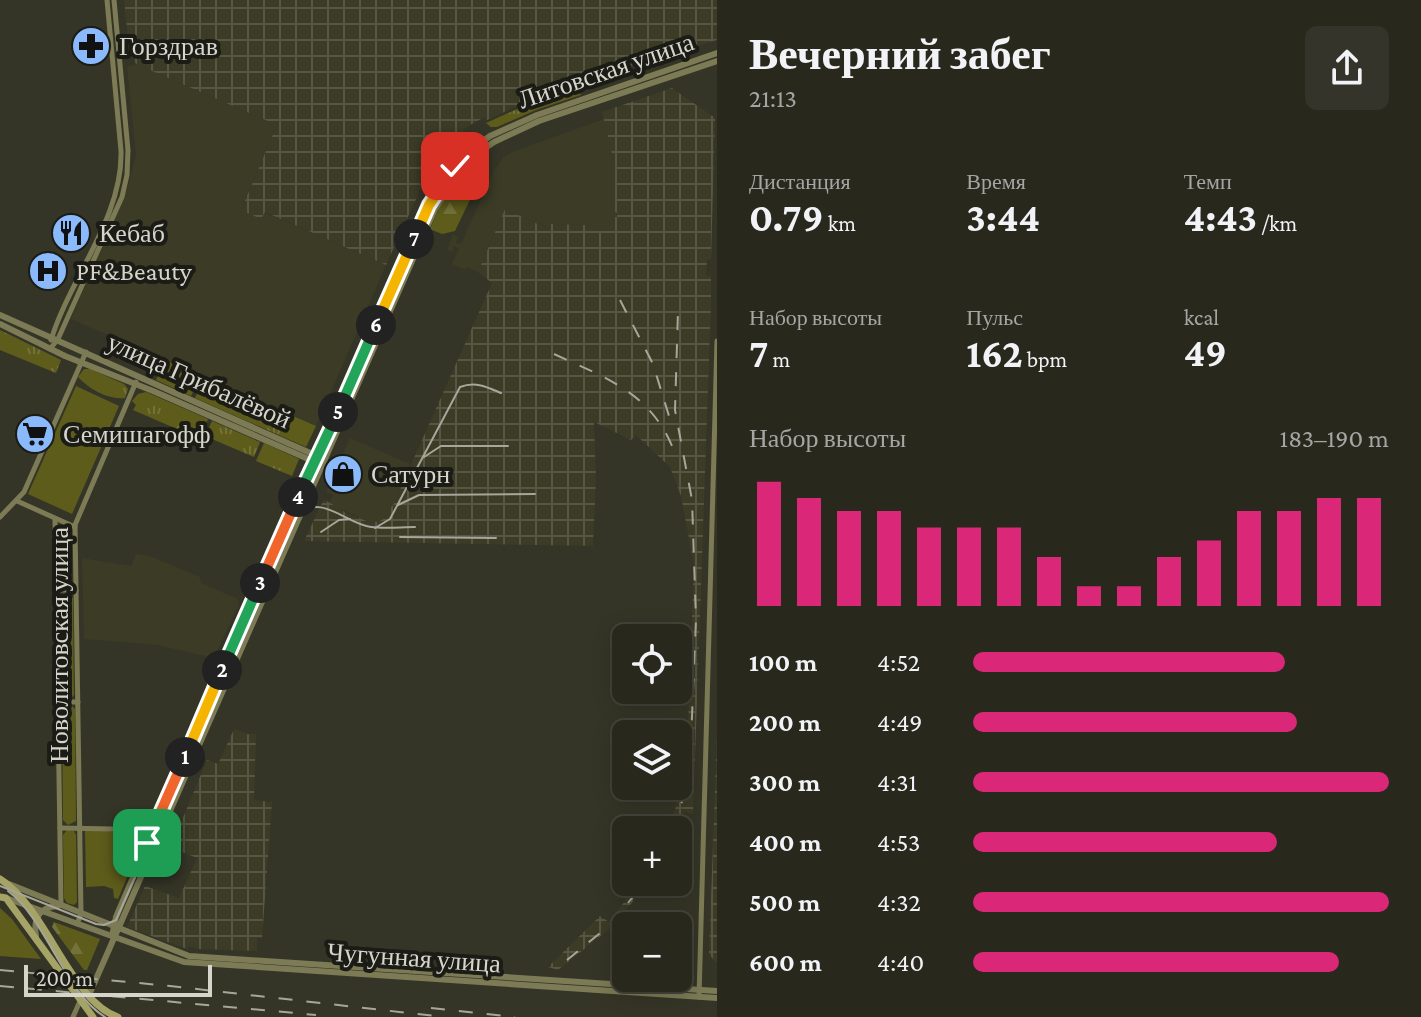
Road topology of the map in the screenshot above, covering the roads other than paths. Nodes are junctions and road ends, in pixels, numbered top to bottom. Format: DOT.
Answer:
graph roads {
  1 [pos="107,0"];
  2 [pos="114,0"];
  3 [pos="717,53"];
  4 [pos="717,61"];
  5 [pos="0,315"];
  6 [pos="0,324"];
  7 [pos="55,338"];
  8 [pos="717,341"];
  9 [pos="50,349"];
  10 [pos="86,352"];
  11 [pos="82,361"];
  12 [pos="137,380"];
  13 [pos="317,460"];
  14 [pos="17,501"];
  15 [pos="0,517"];
  16 [pos="55,519"];
  17 [pos="75,527"];
  18 [pos="57,590"];
  19 [pos="76,590"];
  20 [pos="58,702"];
  21 [pos="78,702"];
  22 [pos="60,828"];
  23 [pos="79,828"];
  24 [pos="151,845"];
  25 [pos="3,881"];
  26 [pos="3,898"];
  27 [pos="27,905"];
  28 [pos="61,906"];
  29 [pos="42,911"];
  30 [pos="81,914"];
  31 [pos="36,918"];
  32 [pos="77,924"];
  33 [pos="115,928"];
  34 [pos="112,937"];
  35 [pos="37,942"];
  36 [pos="717,991"];
  37 [pos="699,994"];
  38 [pos="89,995"];
  39 [pos="717,998"];
  40 [pos="80,1001"];
  41 [pos="73,1017"];
  42 [pos="93,1017"];
  43 [pos="118,1017"];
  1 -- 7 [label="street"];
  2 -- 7 [label="street"];
  3 -- 13 [label="street, Литовская улица"];
  4 -- 13 [label="street, Литовская улица"];
  5 -- 7 [label="street, улица Грибалёвой"];
  6 -- 9 [label="street, улица Грибалёвой"];
  7 -- 9 [label="street"];
  7 -- 10 [label="street, улица Грибалёвой"];
  8 -- 37 [label="street"];
  9 -- 11 [label="street, улица Грибалёвой"];
  10 -- 11 [label="street"];
  10 -- 12 [label="street, улица Грибалёвой"];
  11 -- 12 [label="street, улица Грибалёвой"];
  11 -- 14 [label="street"];
  12 -- 13 [label="street, улица Грибалёвой"];
  12 -- 17 [label="street, Новолитовская улица"];
  13 -- 24 [label="street, Литовская улица"];
  14 -- 15 [label="street"];
  14 -- 16 [label="street"];
  16 -- 17 [label="street"];
  16 -- 18 [label="street, Новолитовская улица"];
  17 -- 19 [label="street, Новолитовская улица"];
  18 -- 19 [label="street"];
  18 -- 20 [label="street, Новолитовская улица"];
  19 -- 21 [label="street, Новолитовская улица"];
  20 -- 21 [label="street"];
  20 -- 22 [label="street, Новолитовская улица"];
  21 -- 23 [label="street, Новолитовская улица"];
  22 -- 23 [label="street"];
  22 -- 28 [label="street, Новолитовская улица"];
  23 -- 24 [label="street"];
  23 -- 30 [label="street, Новолитовская улица"];
  24 -- 33 [label="street, Литовская улица"];
  25 -- 27 [label="main road"];
  25 -- 28 [label="street, Чугунная улица"];
  26 -- 27 [label="street, Чугунная улица"];
  26 -- 35 [label="main road"];
  27 -- 29 [label="street, Чугунная улица"];
  27 -- 31 [label="main road"];
  28 -- 29 [label="street"];
  28 -- 30 [label="street, Чугунная улица"];
  29 -- 31 [label="street"];
  29 -- 32 [label="street, Чугунная улица"];
  30 -- 32 [label="street, Новолитовская улица"];
  30 -- 33 [label="street, Чугунная улица"];
  31 -- 35 [label="street"];
  31 -- 38 [label="main road"];
  32 -- 34 [label="street, Чугунная улица"];
  33 -- 34 [label="street, Литовская улица"];
  33 -- 37 [label="street, Чугунная улица"];
  34 -- 37 [label="street, Чугунная улица"];
  34 -- 38 [label="street, Литовская улица"];
  35 -- 40 [label="main road"];
  36 -- 37 [label="street, Чугунная улица"];
  37 -- 39 [label="street, Чугунная улица"];
  38 -- 43 [label="main road"];
  40 -- 41 [label="street"];
  40 -- 42 [label="main road"];
}
